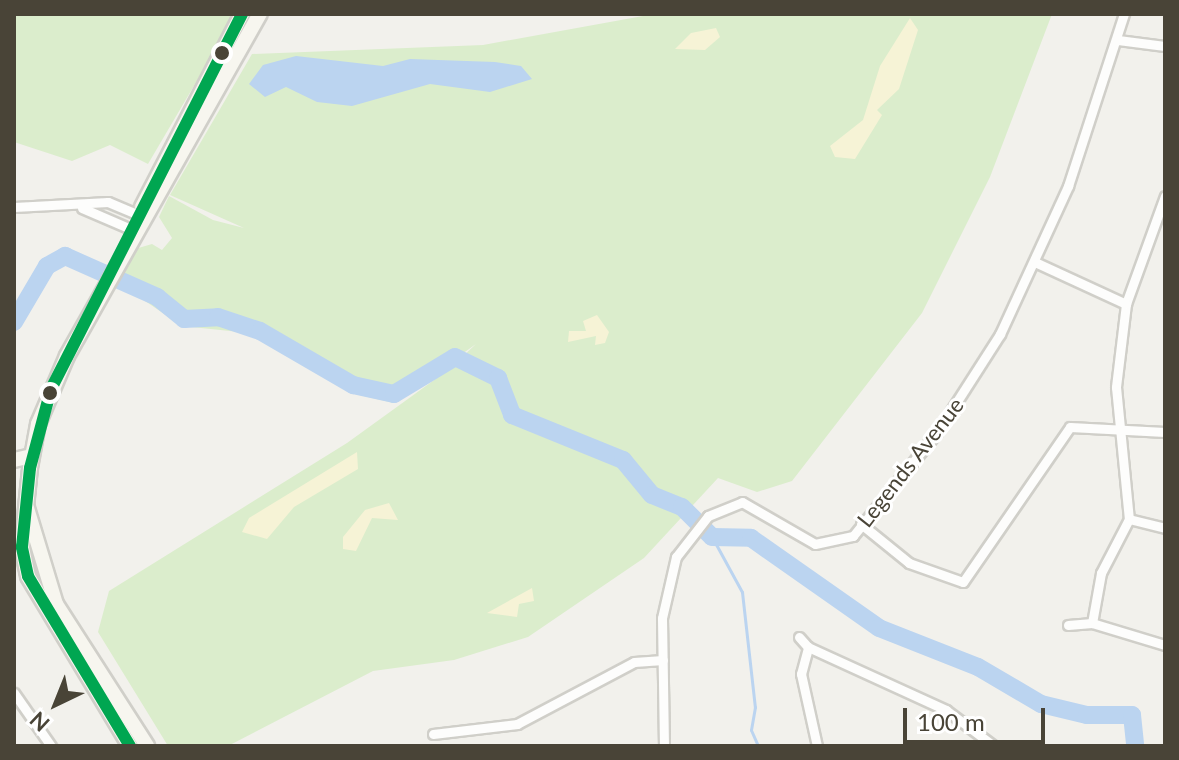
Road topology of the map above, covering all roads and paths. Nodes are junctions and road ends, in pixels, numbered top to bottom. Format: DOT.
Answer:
graph roads {
  1 [pos="242,14"];
  2 [pos="260,14"];
  3 [pos="1124,14"];
  4 [pos="1118,40"];
  5 [pos="1165,46"];
  6 [pos="1165,196"];
  7 [pos="14,207"];
  8 [pos="79,207"];
  9 [pos="142,216"];
  10 [pos="133,233"];
  11 [pos="1037,263"];
  12 [pos="1126,304"];
  13 [pos="1117,424"];
  14 [pos="1165,432"];
  15 [pos="14,460"];
  16 [pos="31,462"];
  17 [pos="14,469"];
  18 [pos="1129,519"];
  19 [pos="861,524"];
  20 [pos="1165,528"];
  21 [pos="42,589"];
  22 [pos="1092,623"];
  23 [pos="1068,625"];
  24 [pos="799,637"];
  25 [pos="1165,645"];
  26 [pos="808,647"];
  27 [pos="663,660"];
  28 [pos="14,693"];
  29 [pos="433,734"];
  30 [pos="51,746"];
  31 [pos="130,746"];
  32 [pos="147,746"];
  33 [pos="664,746"];
  34 [pos="817,746"];
  35 [pos="994,746"];
  1 -- 9 [label="main road"];
  2 -- 9 [label="main road"];
  3 -- 4 [label="street, Legends Avenue"];
  4 -- 5 [label="street"];
  4 -- 11 [label="street, Legends Avenue"];
  6 -- 12 [label="street"];
  7 -- 8 [label="street"];
  8 -- 9 [label="street"];
  8 -- 10 [label="street"];
  9 -- 10 [label="main road"];
  10 -- 16 [label="main road"];
  11 -- 12 [label="street"];
  11 -- 19 [label="street, Legends Avenue"];
  12 -- 13 [label="street"];
  13 -- 14 [label="street"];
  13 -- 18 [label="street"];
  13 -- 19 [label="street"];
  15 -- 16 [label="main road"];
  16 -- 17 [label="main road"];
  16 -- 21 [label="main road"];
  18 -- 20 [label="street"];
  18 -- 22 [label="street"];
  19 -- 27 [label="street, Legends Avenue"];
  21 -- 31 [label="main road"];
  21 -- 32 [label="main road"];
  22 -- 23 [label="street"];
  22 -- 25 [label="street"];
  24 -- 26 [label="street"];
  26 -- 34 [label="street"];
  26 -- 35 [label="street"];
  27 -- 29 [label="street"];
  27 -- 33 [label="street, Legends Avenue"];
  28 -- 30 [label="street"];
}
